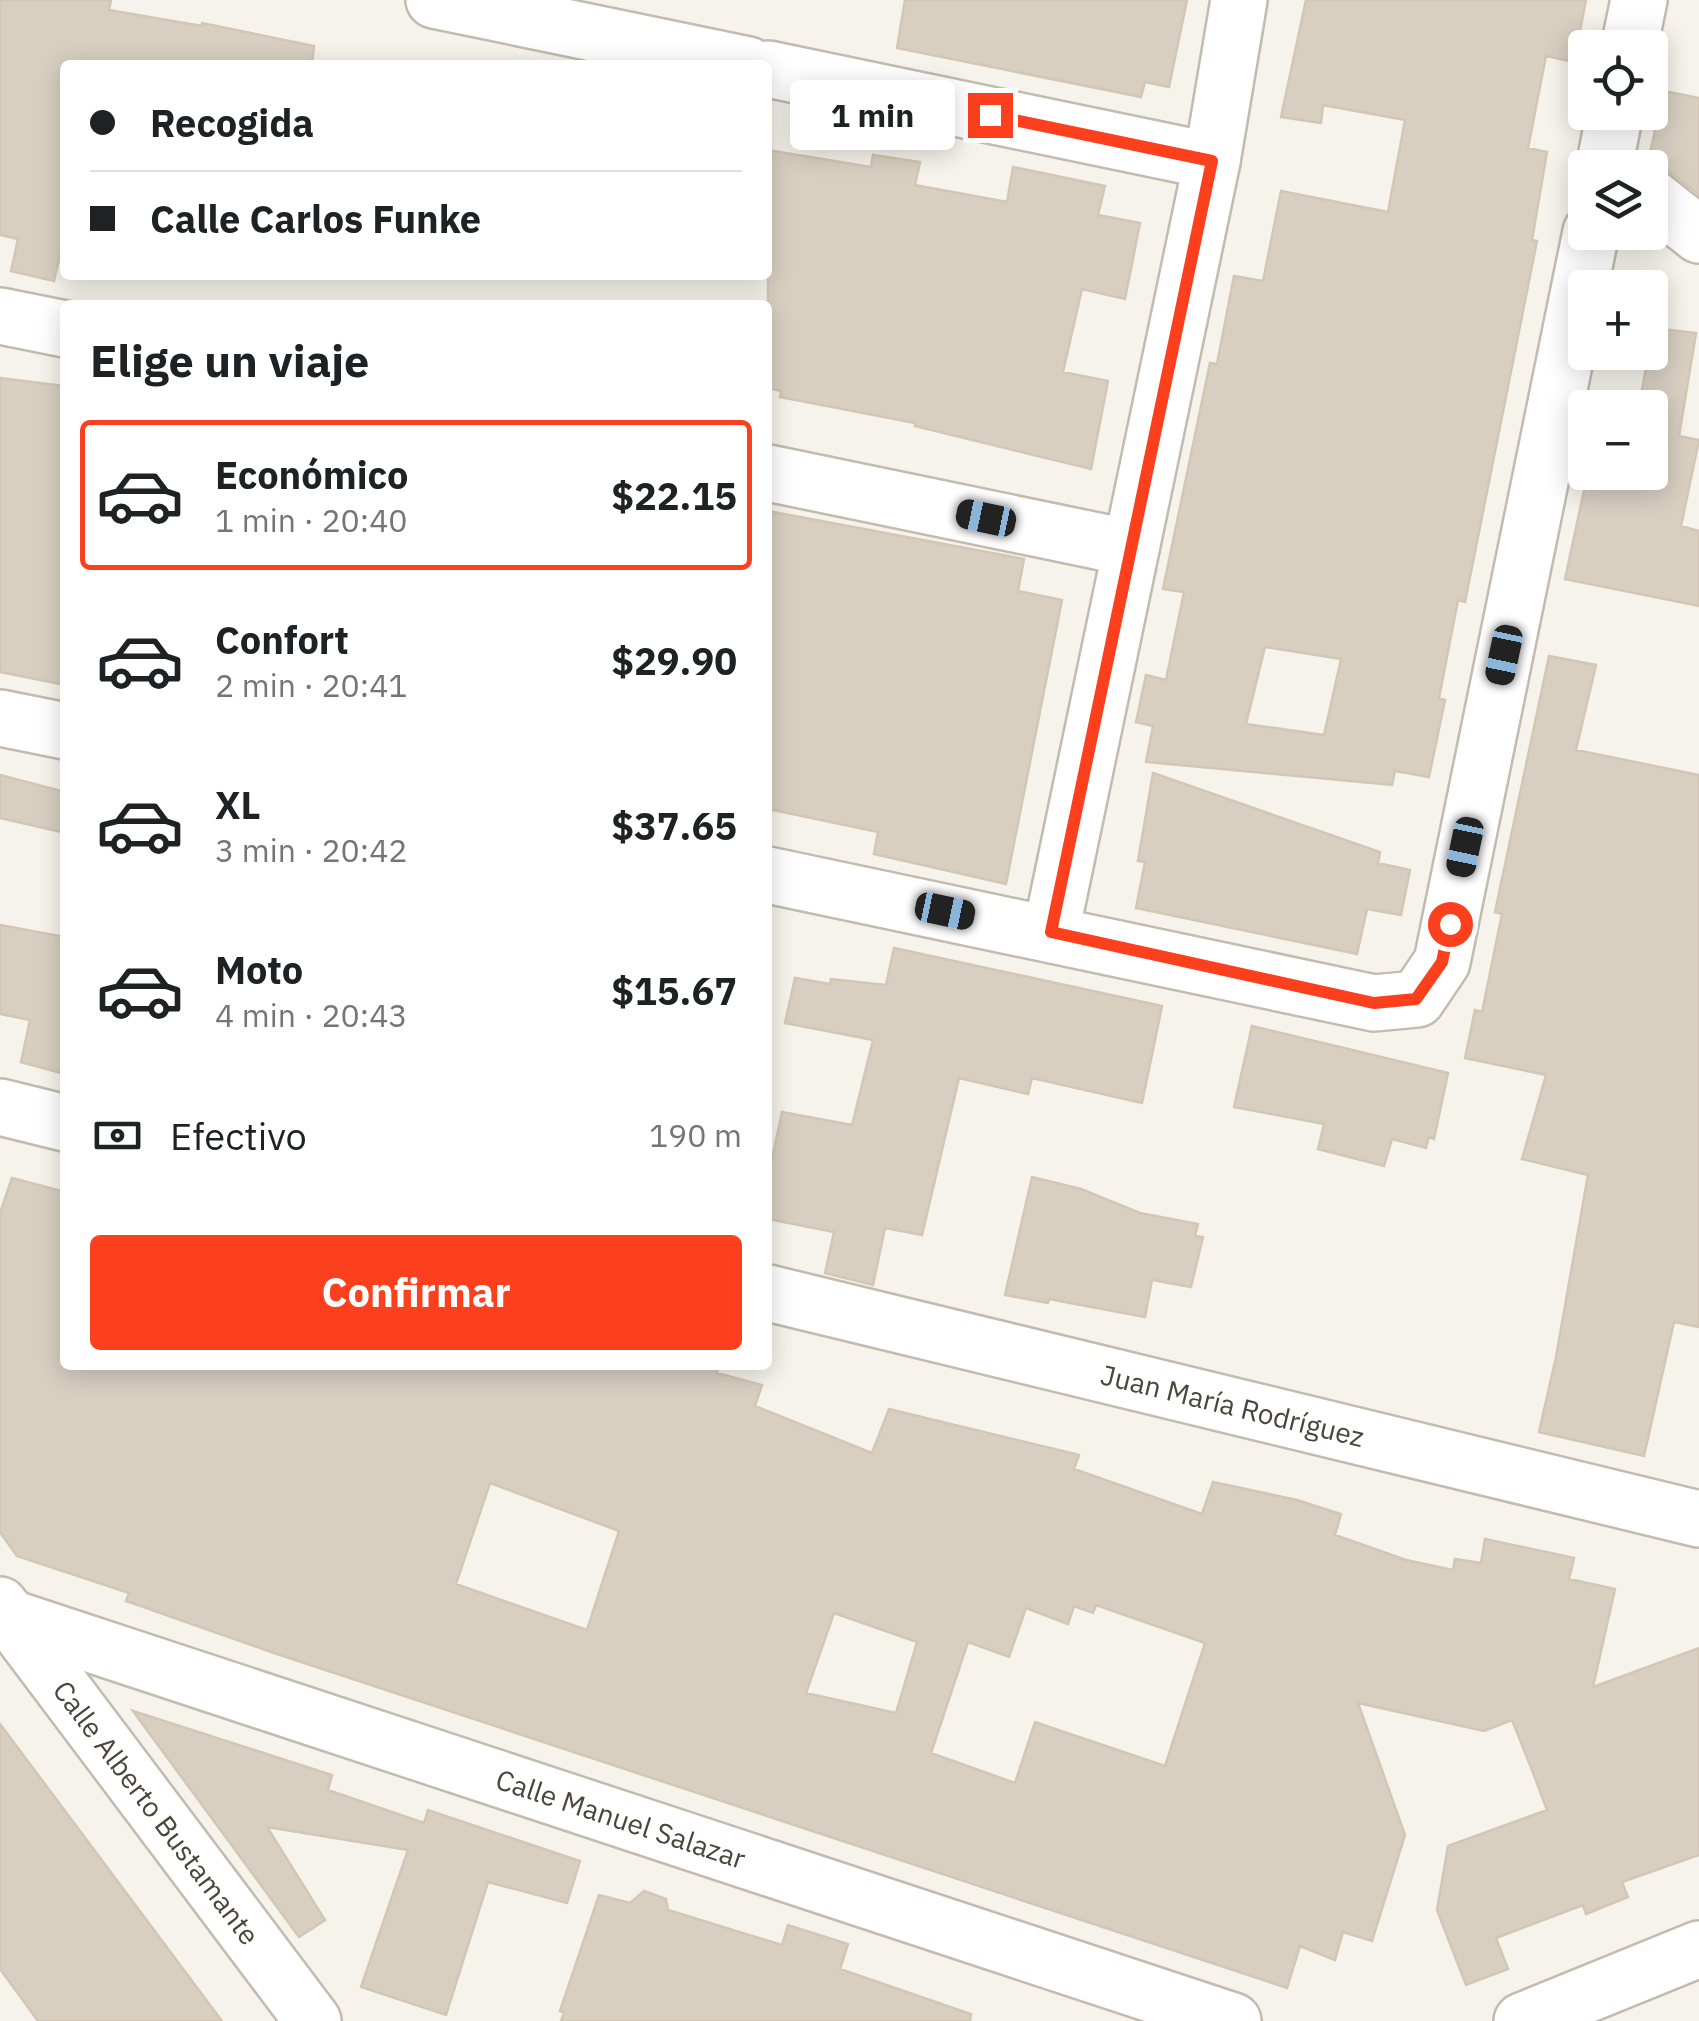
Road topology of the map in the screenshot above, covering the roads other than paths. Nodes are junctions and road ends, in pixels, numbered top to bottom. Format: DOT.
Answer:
graph roads {
  1 [pos="434,0"];
  2 [pos="1239,0"];
  3 [pos="1639,0"];
  4 [pos="1633,30"];
  5 [pos="724,60"];
  6 [pos="772,70"];
  7 [pos="1212,161"];
  8 [pos="1668,210"];
  9 [pos="1699,235"];
  10 [pos="1587,250"];
  11 [pos="0,316"];
  12 [pos="60,328"];
  13 [pos="772,475"];
  14 [pos="1131,548"];
  15 [pos="0,718"];
  16 [pos="60,730"];
  17 [pos="772,875"];
  18 [pos="1051,932"];
  19 [pos="0,1107"];
  20 [pos="60,1121"];
  21 [pos="772,1294"];
  22 [pos="1699,1518"];
  23 [pos="4,1611"];
  24 [pos="1699,1949"];
  25 [pos="312,2021"];
  26 [pos="1233,2021"];
  27 [pos="1522,2021"];
  1 -- 5 [label="street"];
  2 -- 7 [label="street"];
  3 -- 4 [label="street"];
  6 -- 7 [label="street"];
  7 -- 14 [label="street"];
  8 -- 9 [label="street"];
  10 -- 18 [label="street"];
  11 -- 12 [label="street"];
  13 -- 14 [label="street"];
  14 -- 18 [label="street"];
  15 -- 16 [label="street"];
  17 -- 18 [label="street"];
  19 -- 20 [label="street"];
  21 -- 22 [label="street, Juan María Rodríguez"];
  23 -- 25 [label="street, Calle Alberto Bustamante"];
  23 -- 26 [label="street, Calle Manuel Salazar"];
  24 -- 27 [label="street"];
}
